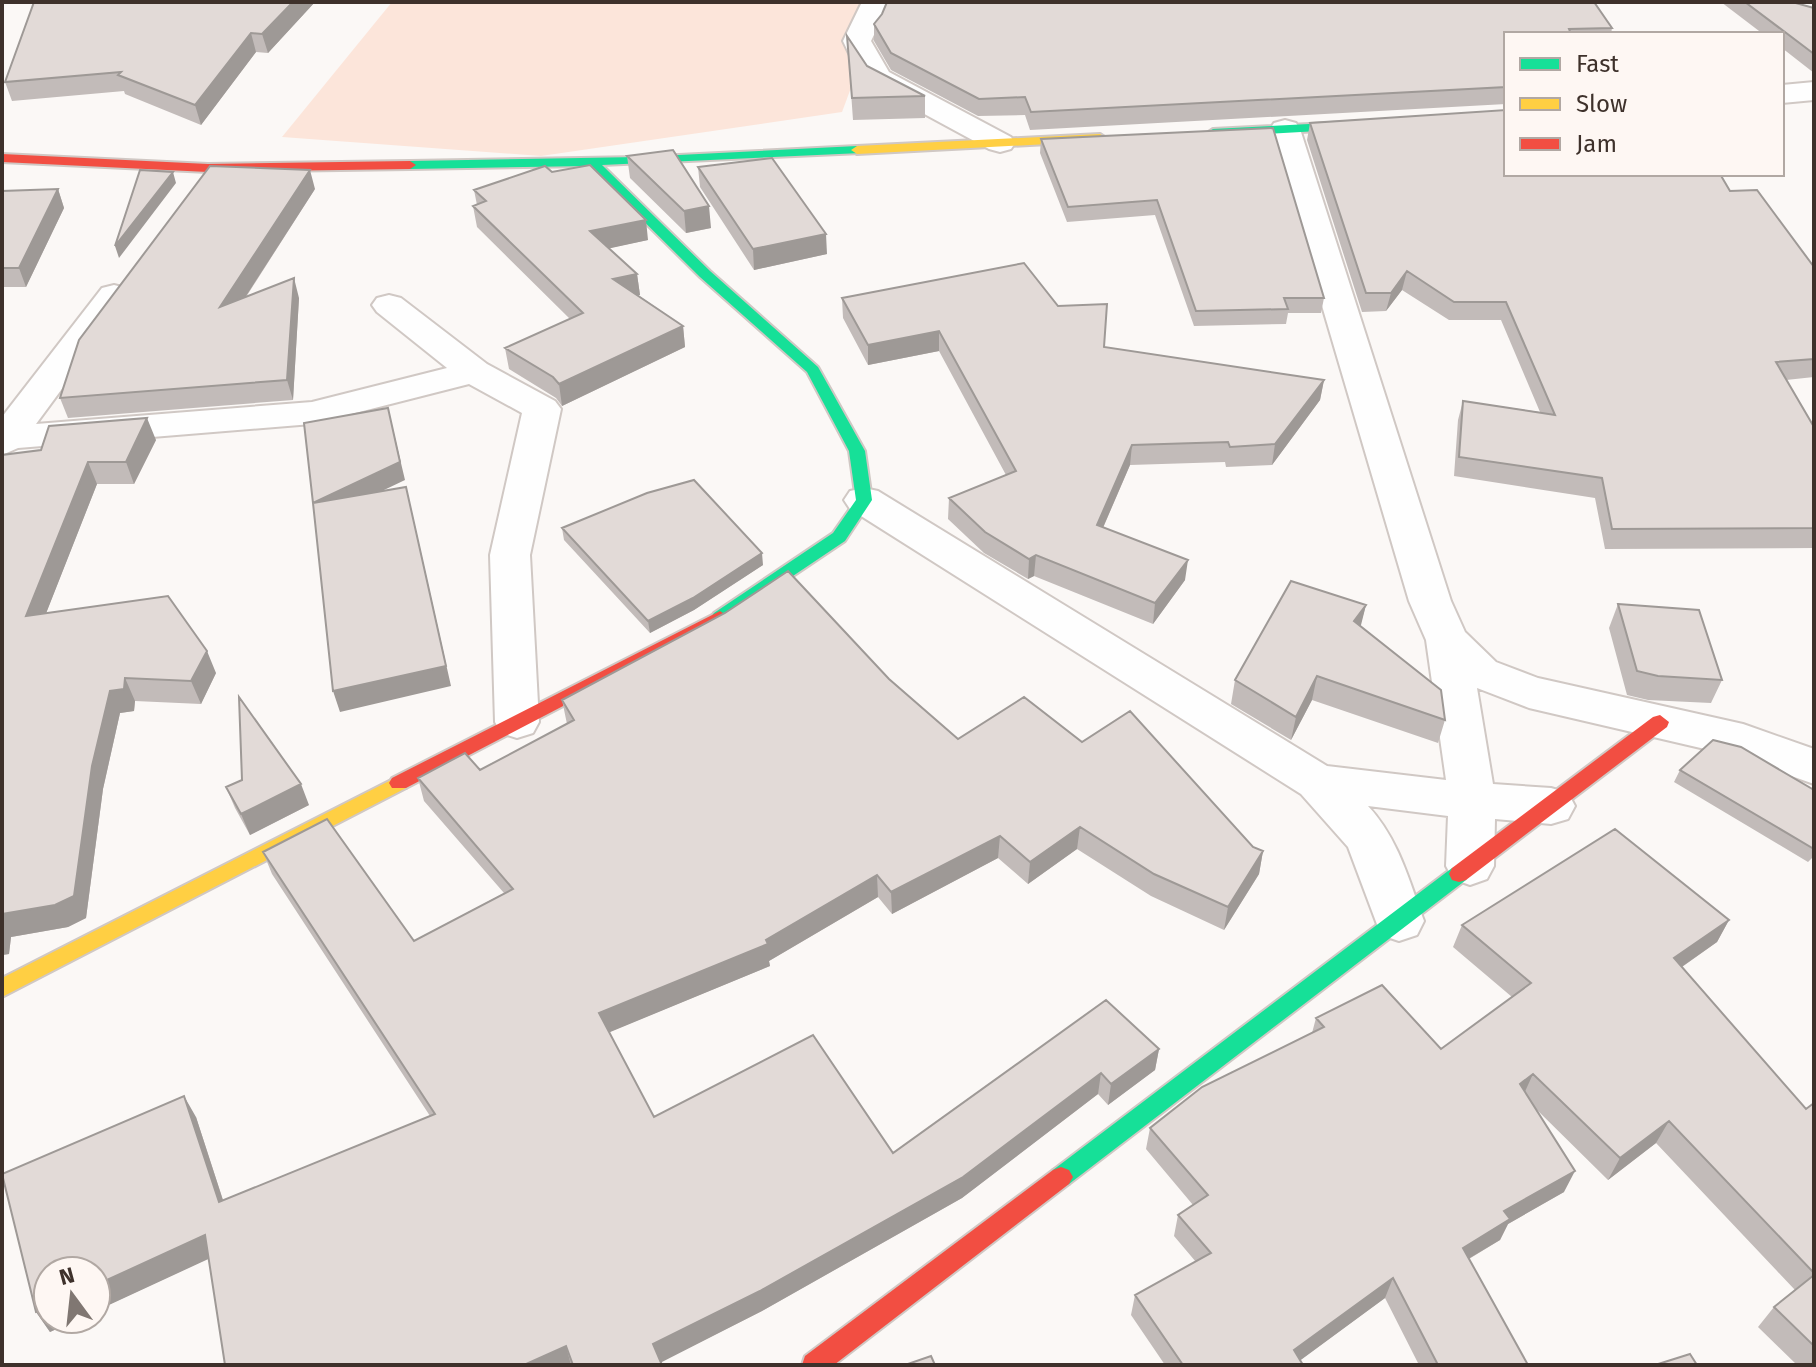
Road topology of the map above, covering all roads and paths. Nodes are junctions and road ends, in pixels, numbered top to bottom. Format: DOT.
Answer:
graph roads {
  1 [pos="876,2"];
  2 [pos="1814,91"];
  3 [pos="1784,94"];
  4 [pos="1380,124"];
  5 [pos="1285,129"];
  6 [pos="1190,134"];
  7 [pos="1111,138"];
  8 [pos="1000,143"];
  9 [pos="2,158"];
  10 [pos="591,162"];
  11 [pos="208,168"];
  12 [pos="181,205"];
  13 [pos="135,266"];
  14 [pos="389,305"];
  15 [pos="474,372"];
  16 [pos="3,440"];
  17 [pos="864,500"];
  18 [pos="1447,640"];
  19 [pos="517,722"];
  20 [pos="1660,722"];
  21 [pos="1814,767"];
  22 [pos="1317,782"];
  23 [pos="1472,800"];
  24 [pos="1551,806"];
  25 [pos="1470,866"];
  26 [pos="1399,921"];
  27 [pos="2,988"];
  28 [pos="814,1365"];
  1 -- 8 [label="street"];
  2 -- 3 [label="street"];
  4 -- 5 [label="street"];
  5 -- 6 [label="street"];
  5 -- 18 [label="street"];
  7 -- 8 [label="street"];
  8 -- 10 [label="street"];
  9 -- 11 [label="street"];
  10 -- 11 [label="street"];
  10 -- 17 [label="street"];
  11 -- 12 [label="street"];
  13 -- 16 [label="street"];
  14 -- 15 [label="street"];
  15 -- 16 [label="street"];
  15 -- 19 [label="street"];
  17 -- 19 [label="street"];
  17 -- 22 [label="street"];
  18 -- 20 [label="street"];
  18 -- 23 [label="street"];
  19 -- 27 [label="street"];
  20 -- 21 [label="street"];
  20 -- 24 [label="street"];
  22 -- 23 [label="street"];
  22 -- 26 [label="street"];
  23 -- 24 [label="street"];
  23 -- 25 [label="street"];
  24 -- 25 [label="street"];
  25 -- 26 [label="street"];
  26 -- 28 [label="street"];
}
